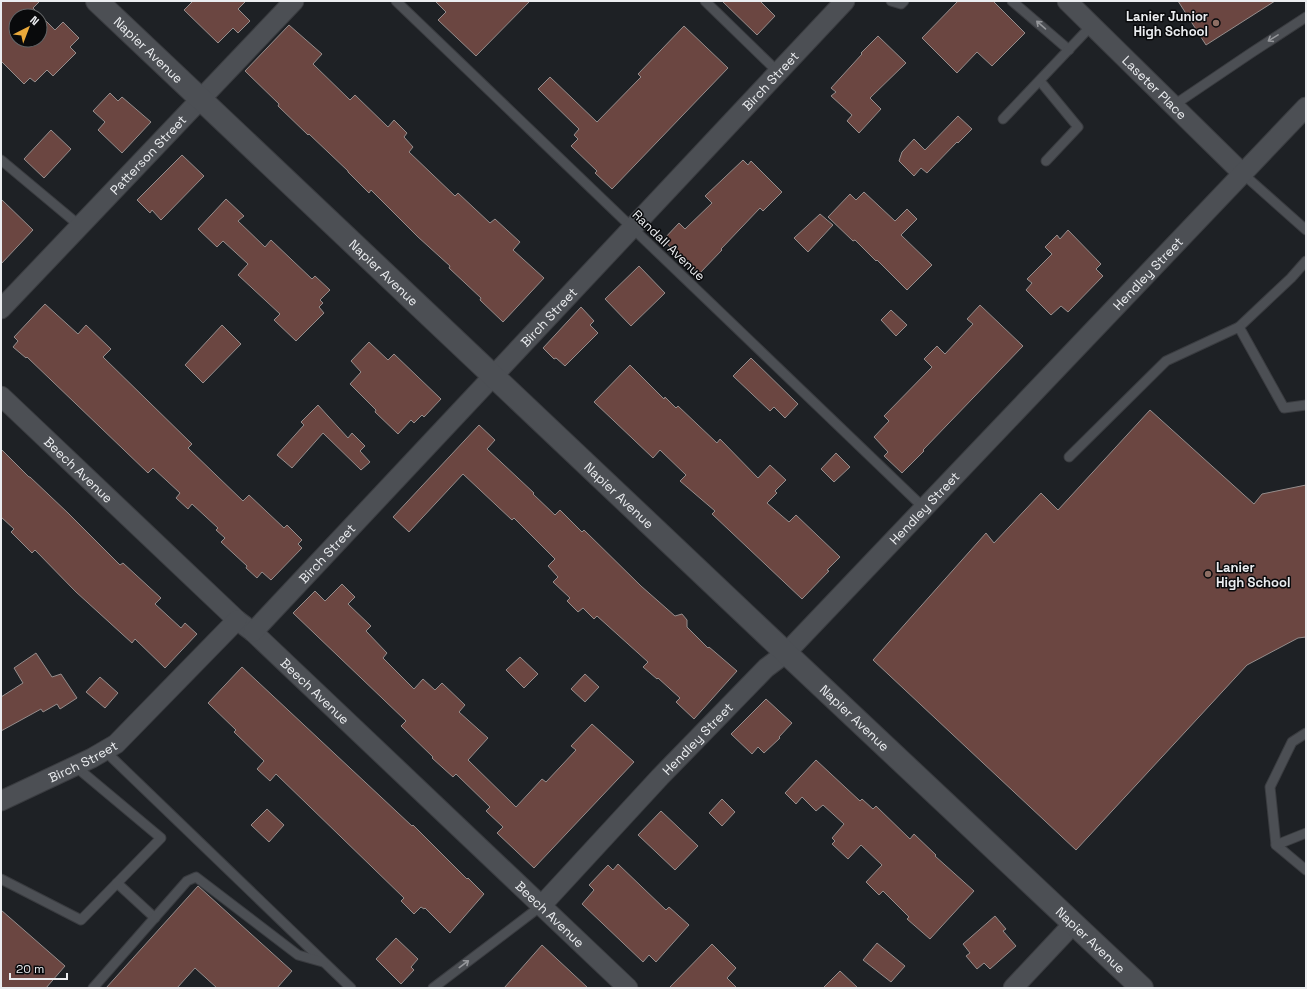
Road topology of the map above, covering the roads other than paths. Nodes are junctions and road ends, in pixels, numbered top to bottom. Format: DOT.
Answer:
graph roads {
  1 [pos="97,1"];
  2 [pos="294,1"];
  3 [pos="396,1"];
  4 [pos="705,1"];
  5 [pos="845,1"];
  6 [pos="891,1"];
  7 [pos="904,1"];
  8 [pos="1012,1"];
  9 [pos="1067,1"];
  10 [pos="1306,17"];
  11 [pos="1092,25"];
  12 [pos="1069,50"];
  13 [pos="778,72"];
  14 [pos="1040,81"];
  15 [pos="201,100"];
  16 [pos="1174,105"];
  17 [pos="1306,107"];
  18 [pos="1003,119"];
  19 [pos="1,160"];
  20 [pos="1046,161"];
  21 [pos="1242,173"];
  22 [pos="80,226"];
  23 [pos="632,227"];
  24 [pos="1306,230"];
  25 [pos="1306,261"];
  26 [pos="1,309"];
  27 [pos="1239,327"];
  28 [pos="493,375"];
  29 [pos="1,396"];
  30 [pos="1306,405"];
  31 [pos="1069,457"];
  32 [pos="924,508"];
  33 [pos="238,620"];
  34 [pos="253,632"];
  35 [pos="786,653"];
  36 [pos="1306,733"];
  37 [pos="105,751"];
  38 [pos="75,766"];
  39 [pos="1,801"];
  40 [pos="1306,834"];
  41 [pos="1276,845"];
  42 [pos="1306,870"];
  43 [pos="1,880"];
  44 [pos="117,883"];
  45 [pos="541,906"];
  46 [pos="155,918"];
  47 [pos="1074,923"];
  48 [pos="325,962"];
  49 [pos="93,988"];
  50 [pos="350,988"];
  51 [pos="433,988"];
  52 [pos="628,988"];
  53 [pos="1013,988"];
  54 [pos="1142,988"];
  1 -- 15 [label="street, Napier Avenue"];
  2 -- 15 [label="street, Patterson Street"];
  3 -- 23 [label="lane, Randall Avenue"];
  4 -- 13 [label="lane"];
  5 -- 13 [label="street, Birch Street"];
  6 -- 7 [label="lane"];
  12 -- 8 [label="lane, one-way"];
  9 -- 11 [label="street, Laseter Place"];
  10 -- 16 [label="lane, one-way"];
  11 -- 12 [label="lane"];
  11 -- 16 [label="street, Laseter Place"];
  12 -- 14 [label="lane"];
  13 -- 23 [label="street, Birch Street"];
  14 -- 18 [label="lane"];
  14 -- 20 [label="lane"];
  15 -- 22 [label="street, Patterson Street"];
  15 -- 28 [label="street, Napier Avenue"];
  16 -- 21 [label="street, Laseter Place"];
  17 -- 21 [label="street, Hendley Street"];
  19 -- 22 [label="lane"];
  21 -- 24 [label="lane"];
  21 -- 32 [label="street, Hendley Street"];
  22 -- 26 [label="street, Patterson Street"];
  23 -- 28 [label="street, Birch Street"];
  23 -- 32 [label="lane, Randall Avenue"];
  25 -- 27 [label="lane"];
  27 -- 30 [label="lane"];
  27 -- 31 [label="lane"];
  28 -- 34 [label="street, Birch Street"];
  28 -- 35 [label="street, Napier Avenue"];
  29 -- 33 [label="street, Beech Avenue"];
  32 -- 35 [label="street, Hendley Street"];
  33 -- 34 [label="street, Beech Avenue"];
  33 -- 37 [label="street, Birch Street"];
  34 -- 45 [label="street, Beech Avenue"];
  35 -- 45 [label="street, Hendley Street"];
  35 -- 47 [label="street, Napier Avenue"];
  36 -- 41 [label="lane"];
  37 -- 38 [label="street, Birch Street"];
  37 -- 48 [label="lane"];
  38 -- 39 [label="street, Birch Street"];
  38 -- 44 [label="lane"];
  40 -- 41 [label="lane"];
  41 -- 42 [label="lane"];
  43 -- 44 [label="lane"];
  44 -- 46 [label="lane"];
  51 -- 45 [label="lane, one-way"];
  45 -- 52 [label="street, Beech Avenue"];
  46 -- 48 [label="lane"];
  46 -- 49 [label="lane"];
  47 -- 53 [label="street"];
  47 -- 54 [label="street, Napier Avenue"];
  48 -- 50 [label="lane"];
}
